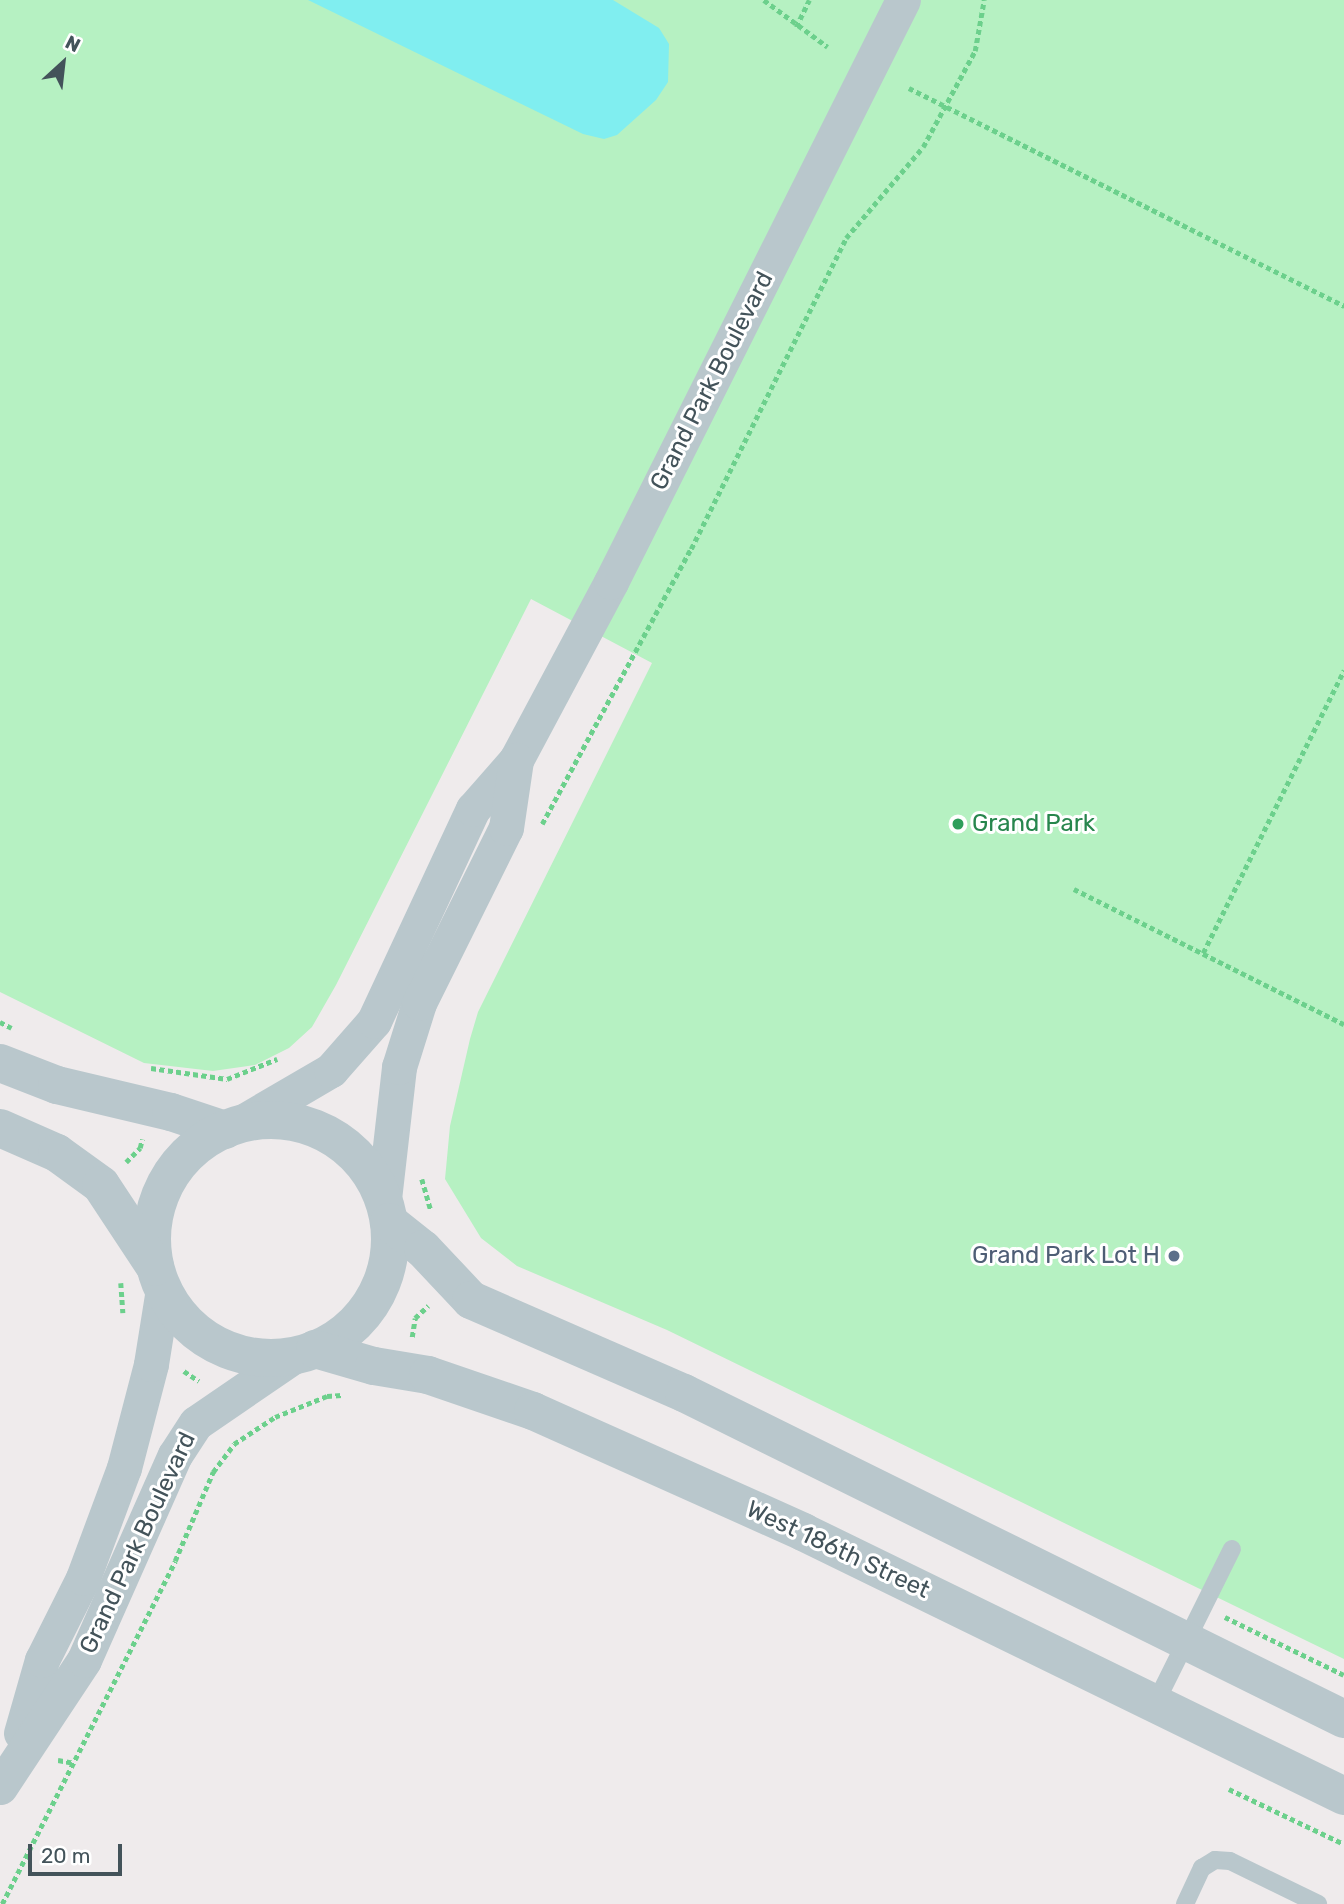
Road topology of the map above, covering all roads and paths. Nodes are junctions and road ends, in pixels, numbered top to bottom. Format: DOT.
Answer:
graph roads {
  1 [pos="764,0"];
  2 [pos="809,0"];
  3 [pos="903,0"];
  4 [pos="984,0"];
  5 [pos="796,27"];
  6 [pos="828,47"];
  7 [pos="909,88"];
  8 [pos="944,106"];
  9 [pos="1344,306"];
  10 [pos="1344,670"];
  11 [pos="516,760"];
  12 [pos="536,835"];
  13 [pos="1074,889"];
  14 [pos="1203,953"];
  15 [pos="0,1022"];
  16 [pos="1344,1024"];
  17 [pos="9,1047"];
  18 [pos="281,1057"];
  19 [pos="144,1067"];
  20 [pos="156,1069"];
  21 [pos="149,1106"];
  22 [pos="231,1127"];
  23 [pos="0,1128"];
  24 [pos="422,1170"];
  25 [pos="101,1185"];
  26 [pos="386,1210"];
  27 [pos="440,1222"];
  28 [pos="146,1278"];
  29 [pos="451,1283"];
  30 [pos="123,1322"];
  31 [pos="305,1352"];
  32 [pos="407,1371"];
  33 [pos="346,1395"];
  34 [pos="1233,1549"];
  35 [pos="1186,1643"];
  36 [pos="1155,1704"];
  37 [pos="1344,1719"];
  38 [pos="6,1774"];
  39 [pos="1229,1789"];
  40 [pos="1344,1796"];
  41 [pos="1344,1844"];
  42 [pos="2,1904"];
  43 [pos="1185,1904"];
  44 [pos="1318,1904"];
  1 -- 5 [label="path"];
  2 -- 5 [label="path"];
  3 -- 11 [label="street, Grand Park Boulevard"];
  4 -- 8 [label="path"];
  5 -- 6 [label="path"];
  7 -- 8 [label="path"];
  8 -- 9 [label="path"];
  8 -- 12 [label="path"];
  10 -- 14 [label="path"];
  11 -- 22 [label="street, Grand Park Boulevard"];
  11 -- 26 [label="street, Grand Park Boulevard"];
  13 -- 14 [label="path"];
  14 -- 16 [label="path"];
  15 -- 17 [label="path"];
  17 -- 21 [label="street"];
  18 -- 20 [label="path"];
  19 -- 20 [label="path"];
  20 -- 21 [label="path"];
  21 -- 22 [label="street"];
  21 -- 25 [label="path"];
  22 -- 26 [label="street"];
  22 -- 28 [label="street"];
  23 -- 25 [label="street"];
  24 -- 27 [label="path"];
  25 -- 28 [label="street"];
  26 -- 29 [label="street"];
  26 -- 31 [label="street"];
  28 -- 30 [label="path"];
  28 -- 31 [label="street"];
  28 -- 38 [label="street, Grand Park Boulevard"];
  29 -- 32 [label="path"];
  29 -- 35 [label="street"];
  31 -- 32 [label="street, West 186th Street"];
  31 -- 38 [label="street, Grand Park Boulevard"];
  32 -- 36 [label="street, West 186th Street"];
  33 -- 42 [label="path"];
  34 -- 35 [label="lane"];
  35 -- 36 [label="lane"];
  35 -- 37 [label="street"];
  36 -- 40 [label="street, West 186th Street"];
  39 -- 41 [label="path"];
  43 -- 44 [label="lane"];
}
